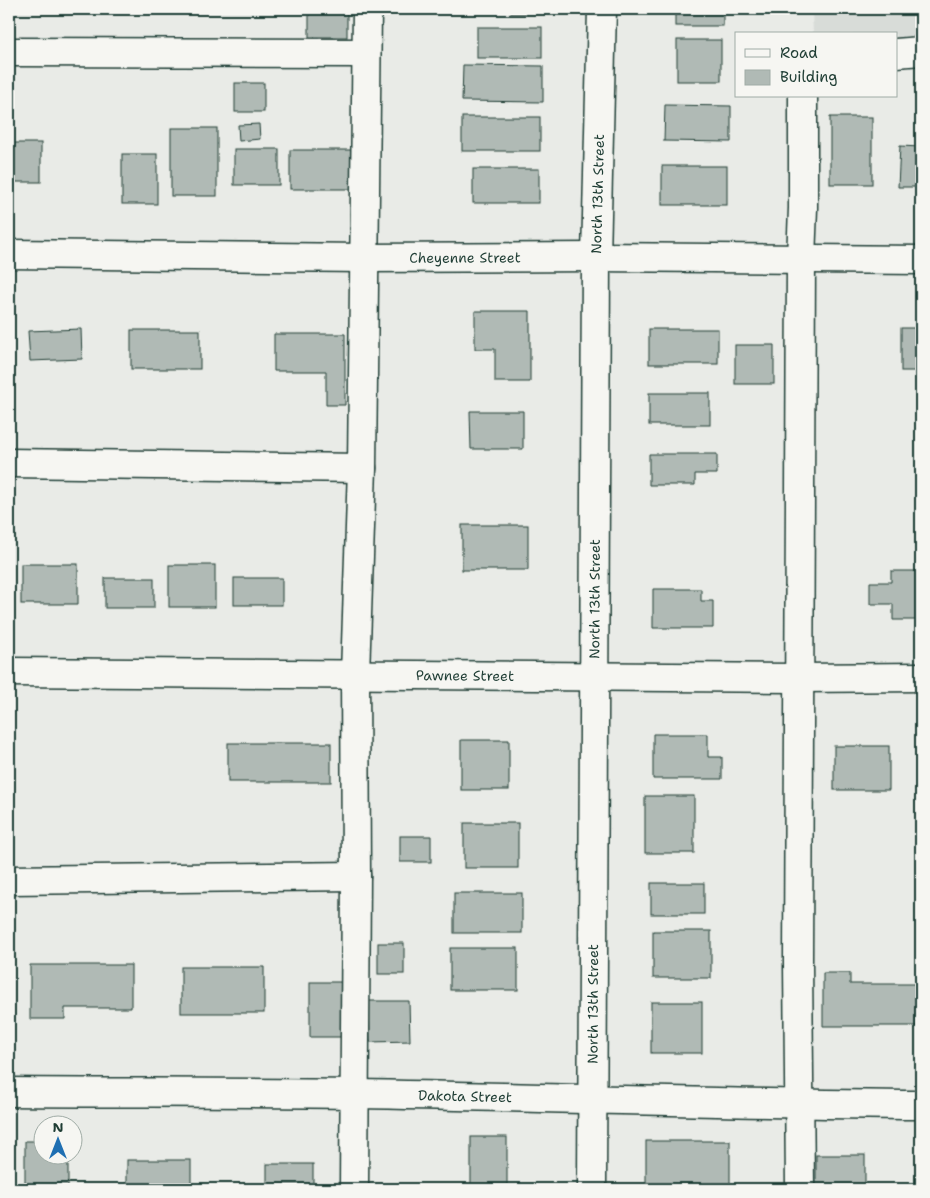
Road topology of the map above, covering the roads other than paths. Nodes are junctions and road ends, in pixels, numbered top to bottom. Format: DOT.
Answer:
graph roads {
  1 [pos="367,9"];
  2 [pos="602,9"];
  3 [pos="921,51"];
  4 [pos="9,52"];
  5 [pos="366,53"];
  6 [pos="898,53"];
  7 [pos="803,98"];
  8 [pos="9,254"];
  9 [pos="596,257"];
  10 [pos="363,258"];
  11 [pos="801,259"];
  12 [pos="921,260"];
  13 [pos="9,463"];
  14 [pos="362,468"];
  15 [pos="9,672"];
  16 [pos="355,674"];
  17 [pos="595,676"];
  18 [pos="921,677"];
  19 [pos="799,678"];
  20 [pos="356,876"];
  21 [pos="9,880"];
  22 [pos="9,1092"];
  23 [pos="354,1094"];
  24 [pos="593,1098"];
  25 [pos="799,1104"];
  26 [pos="921,1105"];
  27 [pos="354,1189"];
  28 [pos="592,1189"];
  29 [pos="800,1189"];
  1 -- 5 [label="street"];
  2 -- 9 [label="street, North 13th Street"];
  3 -- 6 [label="street"];
  4 -- 5 [label="street"];
  5 -- 10 [label="street"];
  7 -- 11 [label="street"];
  8 -- 10 [label="street, Cheyenne Street"];
  9 -- 10 [label="street, Cheyenne Street"];
  9 -- 11 [label="street, Cheyenne Street"];
  9 -- 17 [label="street, North 13th Street"];
  10 -- 14 [label="street"];
  11 -- 12 [label="street, Cheyenne Street"];
  11 -- 19 [label="street"];
  13 -- 14 [label="street"];
  14 -- 16 [label="street"];
  15 -- 16 [label="street, Pawnee Street"];
  16 -- 17 [label="street, Pawnee Street"];
  16 -- 20 [label="street"];
  17 -- 19 [label="street, Pawnee Street"];
  17 -- 24 [label="street, North 13th Street"];
  18 -- 19 [label="street, Pawnee Street"];
  19 -- 25 [label="street"];
  20 -- 21 [label="street"];
  20 -- 23 [label="street"];
  22 -- 23 [label="street, Dakota Street"];
  23 -- 24 [label="street, Dakota Street"];
  23 -- 27 [label="street"];
  24 -- 25 [label="street, Dakota Street"];
  24 -- 28 [label="street, North 13th Street"];
  25 -- 26 [label="street, Dakota Street"];
  25 -- 29 [label="street"];
}
